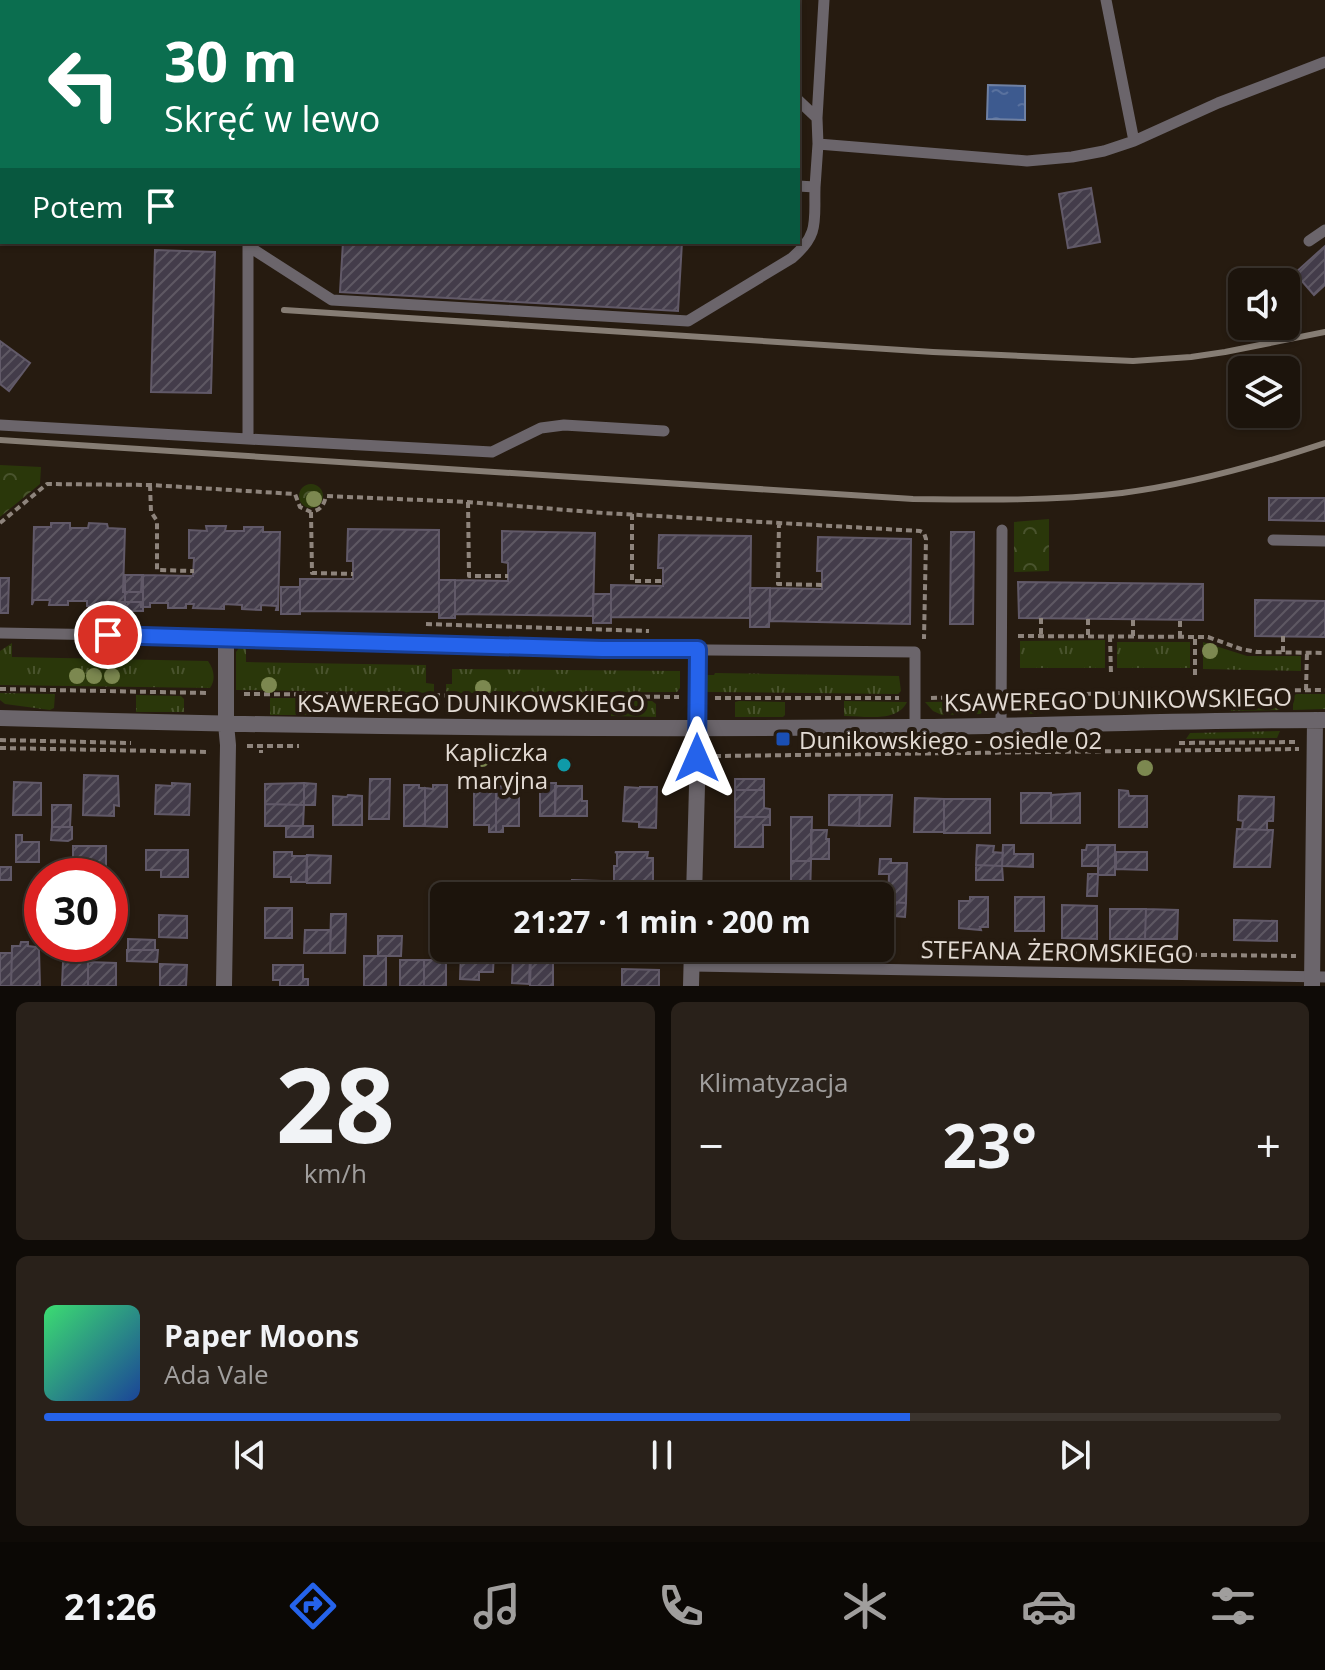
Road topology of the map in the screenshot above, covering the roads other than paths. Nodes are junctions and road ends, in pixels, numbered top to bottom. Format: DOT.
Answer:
graph roads {
  1 [pos="824,0"];
  2 [pos="1106,0"];
  3 [pos="1325,62"];
  4 [pos="800,102"];
  5 [pos="817,118"];
  6 [pos="1134,141"];
  7 [pos="818,144"];
  8 [pos="800,186"];
  9 [pos="815,187"];
  10 [pos="1325,230"];
  11 [pos="1309,241"];
  12 [pos="248,244"];
  13 [pos="0,425"];
  14 [pos="664,431"];
  15 [pos="248,439"];
  16 [pos="1002,530"];
  17 [pos="1273,540"];
  18 [pos="1325,541"];
  19 [pos="0,633"];
  20 [pos="226,637"];
  21 [pos="698,649"];
  22 [pos="0,718"];
  23 [pos="1320,720"];
  24 [pos="226,724"];
  25 [pos="1001,725"];
  26 [pos="915,727"];
  27 [pos="698,728"];
  28 [pos="694,882"];
  29 [pos="692,962"];
  30 [pos="692,966"];
  31 [pos="1316,980"];
  32 [pos="224,986"];
  33 [pos="691,986"];
  1 -- 5 [label="lane"];
  2 -- 6 [label="lane"];
  3 -- 6 [label="lane"];
  4 -- 5 [label="lane"];
  5 -- 7 [label="lane"];
  6 -- 7 [label="lane"];
  7 -- 9 [label="lane"];
  8 -- 9 [label="lane"];
  9 -- 12 [label="lane"];
  10 -- 11 [label="lane"];
  12 -- 15 [label="lane"];
  13 -- 15 [label="lane"];
  14 -- 15 [label="lane"];
  16 -- 25 [label="lane"];
  17 -- 18 [label="lane"];
  19 -- 20 [label="lane"];
  20 -- 21 [label="lane"];
  20 -- 24 [label="street"];
  21 -- 26 [label="lane"];
  21 -- 27 [label="street"];
  22 -- 24 [label="street, KSAWEREGO DUNIKOWSKIEGO"];
  23 -- 25 [label="street, KSAWEREGO DUNIKOWSKIEGO"];
  23 -- 31 [label="street"];
  24 -- 27 [label="street, KSAWEREGO DUNIKOWSKIEGO"];
  24 -- 32 [label="street"];
  25 -- 26 [label="street, KSAWEREGO DUNIKOWSKIEGO"];
  26 -- 27 [label="street, KSAWEREGO DUNIKOWSKIEGO"];
  27 -- 28 [label="street"];
  29 -- 30 [label="street"];
  30 -- 31 [label="lane, STEFANA ŻEROMSKIEGO"];
  30 -- 33 [label="street"];
}
